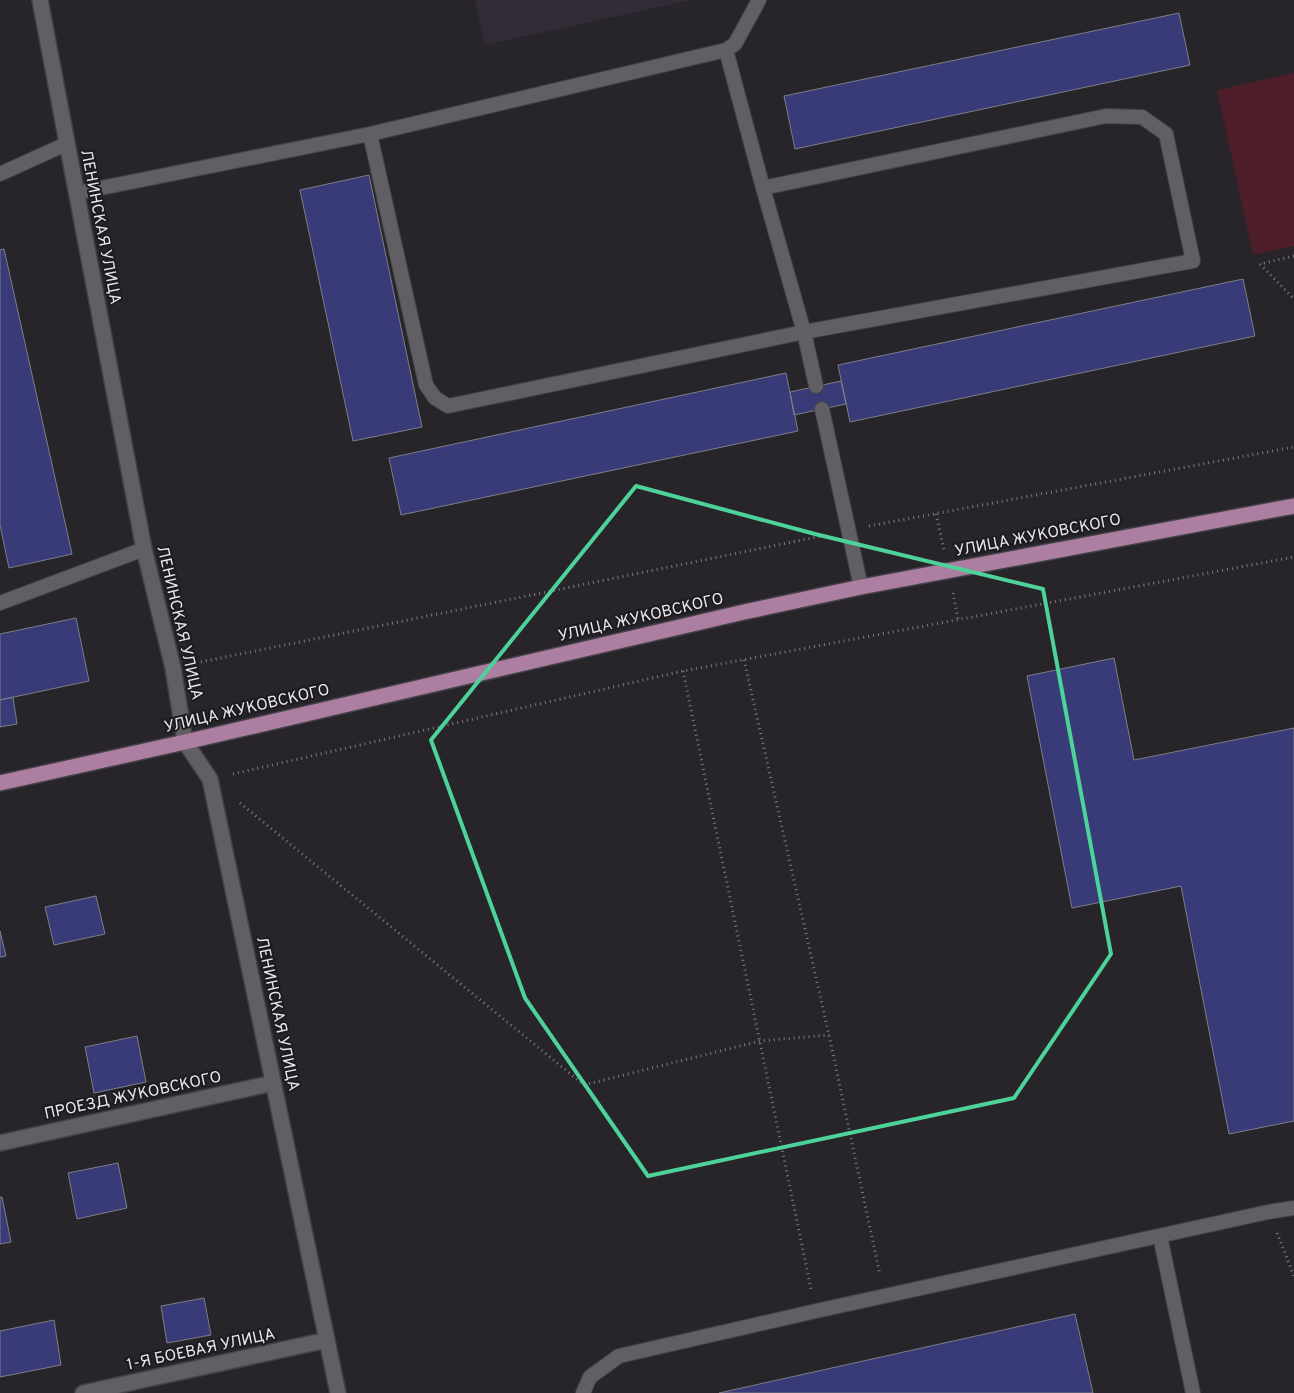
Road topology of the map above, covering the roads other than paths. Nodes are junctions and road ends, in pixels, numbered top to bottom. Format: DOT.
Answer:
graph roads {
  1 [pos="40,0"];
  2 [pos="758,0"];
  3 [pos="726,50"];
  4 [pos="370,134"];
  5 [pos="66,144"];
  6 [pos="0,174"];
  7 [pos="763,188"];
  8 [pos="76,193"];
  9 [pos="804,332"];
  10 [pos="816,386"];
  11 [pos="822,409"];
  12 [pos="1294,506"];
  13 [pos="144,548"];
  14 [pos="862,587"];
  15 [pos="0,603"];
  16 [pos="186,742"];
  17 [pos="0,783"];
  18 [pos="273,1083"];
  19 [pos="0,1143"];
  20 [pos="1294,1208"];
  21 [pos="1160,1236"];
  22 [pos="327,1340"];
  23 [pos="83,1393"];
  24 [pos="338,1393"];
  25 [pos="583,1393"];
  26 [pos="1193,1393"];
  1 -- 5 [label="street, ЛЕНИНСКАЯ УЛИЦА"];
  2 -- 3 [label="lane"];
  3 -- 4 [label="lane"];
  3 -- 7 [label="lane"];
  4 -- 8 [label="lane"];
  4 -- 9 [label="lane"];
  5 -- 6 [label="lane"];
  5 -- 8 [label="street, ЛЕНИНСКАЯ УЛИЦА"];
  7 -- 9 [label="lane"];
  7 -- 9 [label="lane"];
  8 -- 13 [label="street, ЛЕНИНСКАЯ УЛИЦА"];
  9 -- 10 [label="lane"];
  11 -- 14 [label="lane"];
  12 -- 14 [label="main road, УЛИЦА ЖУКОВСКОГО"];
  13 -- 15 [label="lane"];
  13 -- 16 [label="street, ЛЕНИНСКАЯ УЛИЦА"];
  14 -- 16 [label="main road, УЛИЦА ЖУКОВСКОГО"];
  16 -- 17 [label="main road, УЛИЦА ЖУКОВСКОГО"];
  16 -- 18 [label="street, ЛЕНИНСКАЯ УЛИЦА"];
  18 -- 19 [label="street, ПРОЕЗД ЖУКОВСКОГО"];
  18 -- 22 [label="street, ЛЕНИНСКАЯ УЛИЦА"];
  20 -- 21 [label="lane"];
  21 -- 25 [label="lane"];
  21 -- 26 [label="lane"];
  22 -- 23 [label="street, 1-Я БОЕВАЯ УЛИЦА"];
  22 -- 24 [label="street, ЛЕНИНСКАЯ УЛИЦА"];
}
